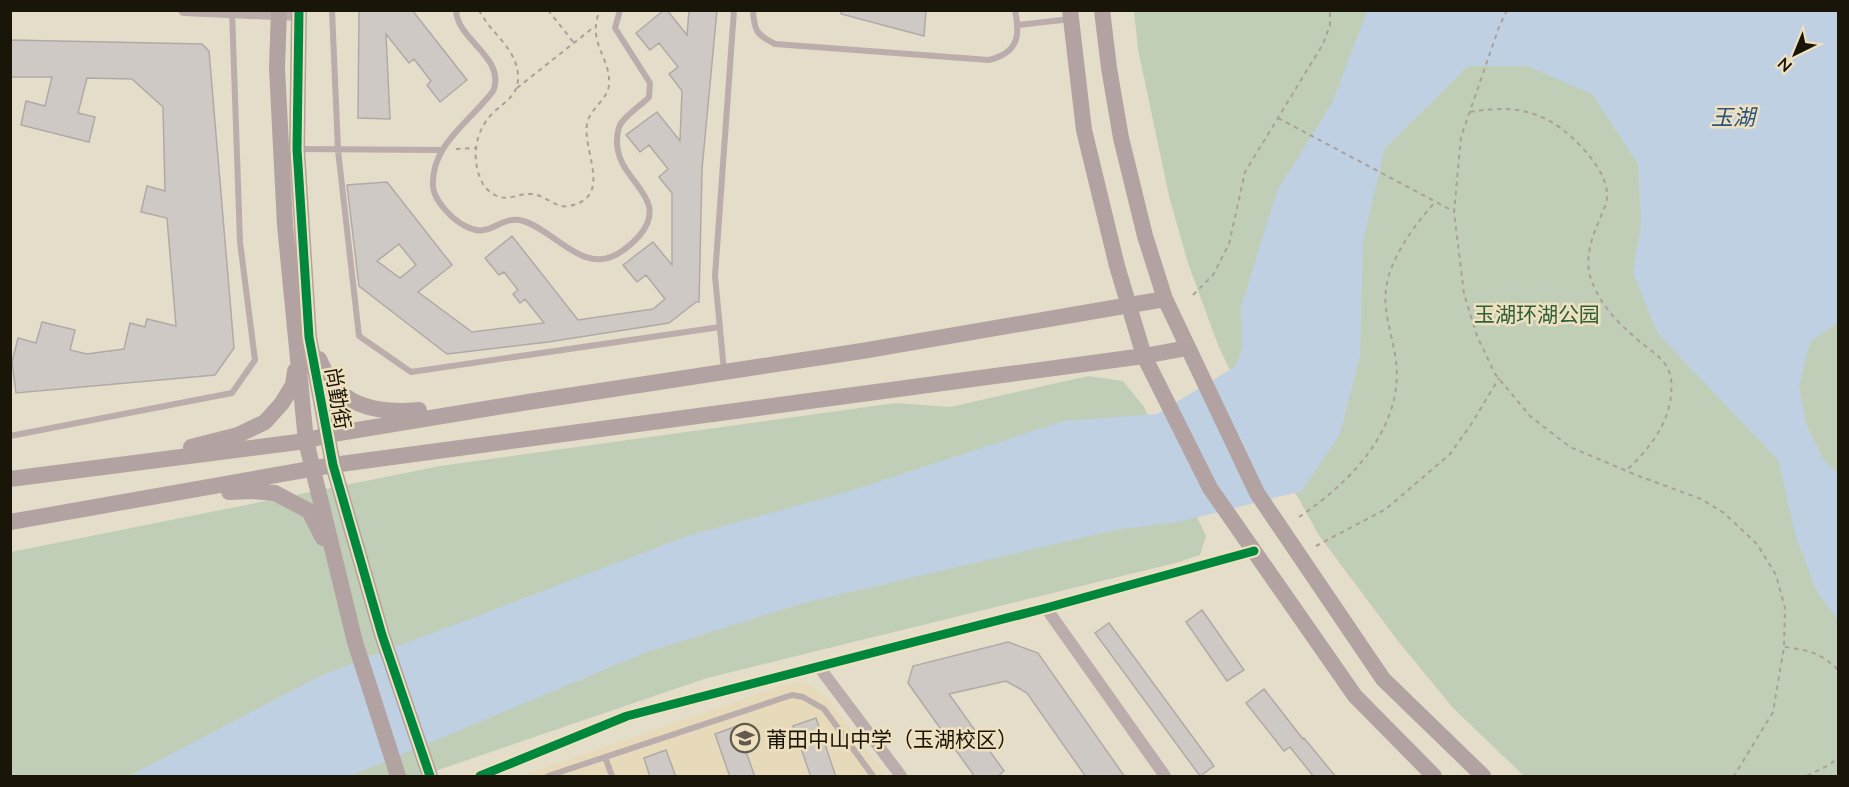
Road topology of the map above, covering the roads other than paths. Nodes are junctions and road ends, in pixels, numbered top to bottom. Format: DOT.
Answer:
graph roads {
  1 [pos="184,10"];
  2 [pos="332,10"];
  3 [pos="456,10"];
  4 [pos="620,10"];
  5 [pos="734,10"];
  6 [pos="753,10"];
  7 [pos="1015,10"];
  8 [pos="1102,10"];
  9 [pos="232,11"];
  10 [pos="279,12"];
  11 [pos="299,13"];
  12 [pos="1071,15"];
  13 [pos="1018,25"];
  14 [pos="297,149"];
  15 [pos="338,150"];
  16 [pos="441,150"];
  17 [pos="1165,299"];
  18 [pos="1130,304"];
  19 [pos="720,327"];
  20 [pos="304,342"];
  21 [pos="1187,348"];
  22 [pos="1144,356"];
  23 [pos="724,371"];
  24 [pos="528,402"];
  25 [pos="327,435"];
  26 [pos="10,436"];
  27 [pos="306,441"];
  28 [pos="333,465"];
  29 [pos="313,468"];
  30 [pos="96,469"];
  31 [pos="10,479"];
  32 [pos="103,505"];
  33 [pos="10,522"];
  34 [pos="1254,551"];
  35 [pos="334,558"];
  36 [pos="1046,608"];
  37 [pos="819,667"];
  38 [pos="606,757"];
  39 [pos="428,769"];
  40 [pos="396,773"];
  41 [pos="480,777"];
  42 [pos="548,777"];
  43 [pos="612,777"];
  44 [pos="873,777"];
  45 [pos="901,777"];
  46 [pos="1165,777"];
  47 [pos="1434,777"];
  48 [pos="1483,777"];
  1 -- 9 [label="street"];
  2 -- 15 [label="lane"];
  3 -- 16 [label="lane"];
  4 -- 16 [label="lane"];
  5 -- 19 [label="lane"];
  6 -- 13 [label="lane"];
  7 -- 13 [label="lane"];
  8 -- 17 [label="main road"];
  9 -- 10 [label="street"];
  9 -- 26 [label="lane"];
  10 -- 11 [label="street"];
  10 -- 20 [label="main road, 尚勤街"];
  11 -- 14 [label="main road, 尚勤街"];
  12 -- 13 [label="lane"];
  12 -- 18 [label="main road"];
  14 -- 15 [label="lane"];
  14 -- 20 [label="main road, 尚勤街"];
  15 -- 16 [label="lane"];
  15 -- 19 [label="lane"];
  17 -- 18 [label="main road"];
  17 -- 21 [label="main road"];
  18 -- 22 [label="main road"];
  18 -- 23 [label="main road"];
  19 -- 23 [label="lane"];
  20 -- 24 [label="main road"];
  20 -- 25 [label="main road, 尚勤街"];
  20 -- 27 [label="main road, 尚勤街"];
  20 -- 30 [label="main road"];
  21 -- 22 [label="main road"];
  21 -- 48 [label="main road"];
  22 -- 28 [label="main road"];
  22 -- 34 [label="main road"];
  23 -- 24 [label="main road"];
  24 -- 25 [label="main road"];
  25 -- 27 [label="main road"];
  25 -- 28 [label="main road, 尚勤街"];
  27 -- 29 [label="main road, 尚勤街"];
  27 -- 30 [label="main road"];
  28 -- 29 [label="main road"];
  28 -- 39 [label="main road, 尚勤街"];
  29 -- 32 [label="main road"];
  29 -- 35 [label="main road, 尚勤街"];
  30 -- 31 [label="main road"];
  32 -- 33 [label="main road"];
  32 -- 35 [label="main road"];
  34 -- 36 [label="street"];
  34 -- 47 [label="main road"];
  35 -- 40 [label="main road, 尚勤街"];
  36 -- 37 [label="street"];
  36 -- 46 [label="street"];
  37 -- 41 [label="street"];
  37 -- 45 [label="street"];
  38 -- 42 [label="lane"];
  38 -- 43 [label="lane"];
  38 -- 44 [label="lane"];
}
